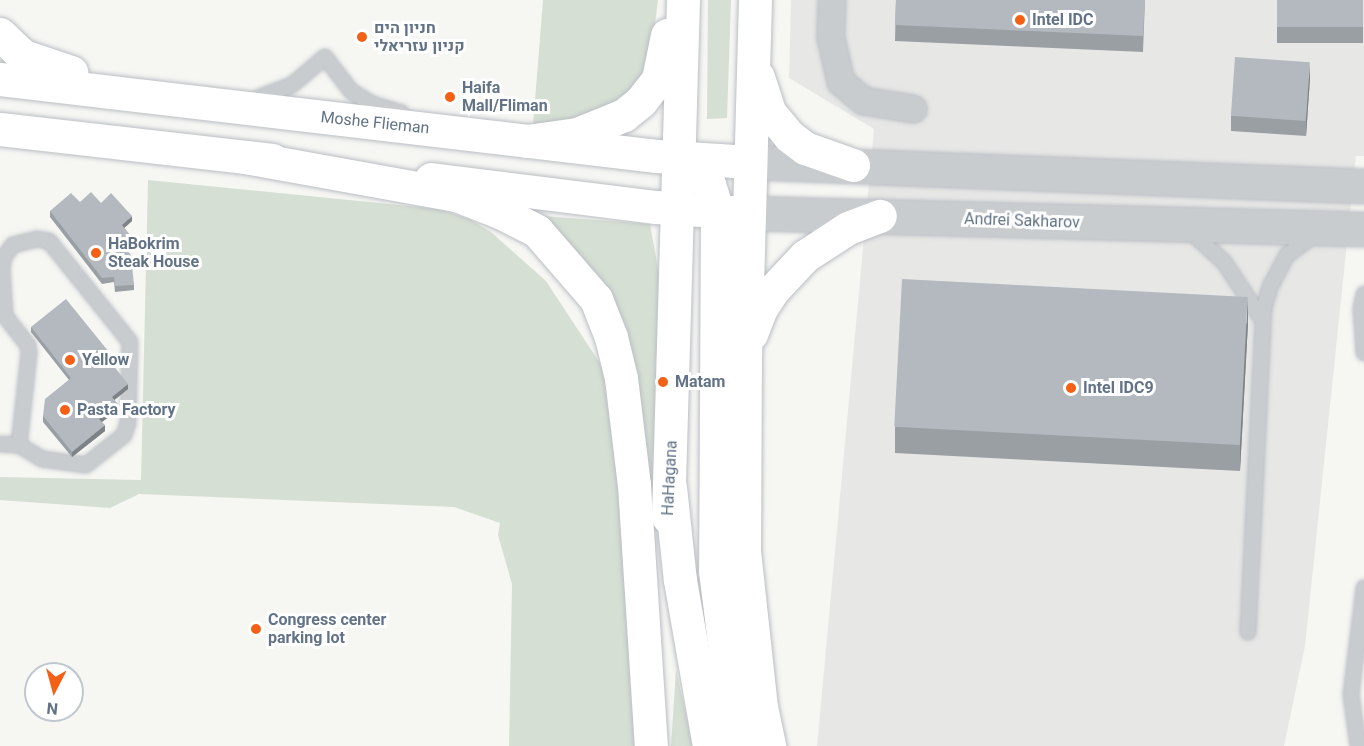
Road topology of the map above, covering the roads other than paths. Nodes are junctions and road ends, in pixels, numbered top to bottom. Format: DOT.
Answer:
graph roads {
  1 [pos="671,0"];
  2 [pos="683,0"];
  3 [pos="755,0"];
  4 [pos="832,0"];
  5 [pos="0,34"];
  6 [pos="754,46"];
  7 [pos="0,79"];
  8 [pos="153,97"];
  9 [pos="231,107"];
  10 [pos="913,109"];
  11 [pos="0,129"];
  12 [pos="450,131"];
  13 [pos="58,138"];
  14 [pos="527,141"];
  15 [pos="0,156"];
  16 [pos="245,157"];
  17 [pos="681,158"];
  18 [pos="750,162"];
  19 [pos="853,165"];
  20 [pos="1360,181"];
  21 [pos="680,209"];
  22 [pos="732,212"];
  23 [pos="880,216"];
  24 [pos="1183,226"];
  25 [pos="1325,228"];
  26 [pos="1364,229"];
  27 [pos="1364,294"];
  28 [pos="1263,321"];
  29 [pos="1364,353"];
  30 [pos="745,359"];
  31 [pos="0,444"];
  32 [pos="19,445"];
  33 [pos="670,487"];
  34 [pos="1364,588"];
  35 [pos="1248,632"];
  36 [pos="652,746"];
  37 [pos="709,746"];
  38 [pos="737,746"];
  39 [pos="770,746"];
  40 [pos="1358,746"];
  1 -- 14 [label="main road"];
  2 -- 17 [label="main road, HaHagana"];
  3 -- 6 [label="main road"];
  4 -- 10 [label="street"];
  5 -- 8 [label="main road"];
  6 -- 18 [label="main road"];
  6 -- 19 [label="main road"];
  7 -- 8 [label="main road, Moshe Flieman"];
  8 -- 9 [label="main road, Moshe Flieman"];
  9 -- 12 [label="main road, Moshe Flieman"];
  9 -- 12 [label="lane"];
  11 -- 13 [label="main road"];
  12 -- 14 [label="main road, Moshe Flieman"];
  13 -- 15 [label="main road"];
  13 -- 16 [label="main road"];
  14 -- 17 [label="main road, Moshe Flieman"];
  16 -- 21 [label="main road"];
  16 -- 36 [label="main road"];
  17 -- 18 [label="main road, Moshe Flieman"];
  17 -- 21 [label="main road, HaHagana"];
  17 -- 22 [label="main road"];
  18 -- 19 [label="street"];
  18 -- 22 [label="main road"];
  19 -- 20 [label="street"];
  21 -- 22 [label="main road, Andrei Sakharov"];
  21 -- 33 [label="main road, HaHagana"];
  22 -- 23 [label="street, Andrei Sakharov"];
  22 -- 30 [label="main road"];
  22 -- 38 [label="main road"];
  23 -- 24 [label="street, Andrei Sakharov"];
  23 -- 30 [label="main road"];
  24 -- 25 [label="street, Andrei Sakharov"];
  24 -- 28 [label="lane"];
  25 -- 26 [label="street, Andrei Sakharov"];
  25 -- 28 [label="lane"];
  27 -- 29 [label="lane"];
  28 -- 35 [label="lane"];
  30 -- 39 [label="main road"];
  31 -- 32 [label="lane"];
  32 -- 32 [label="lane"];
  33 -- 36 [label="main road, HaHagana"];
  33 -- 37 [label="main road"];
  34 -- 40 [label="lane"];
}
